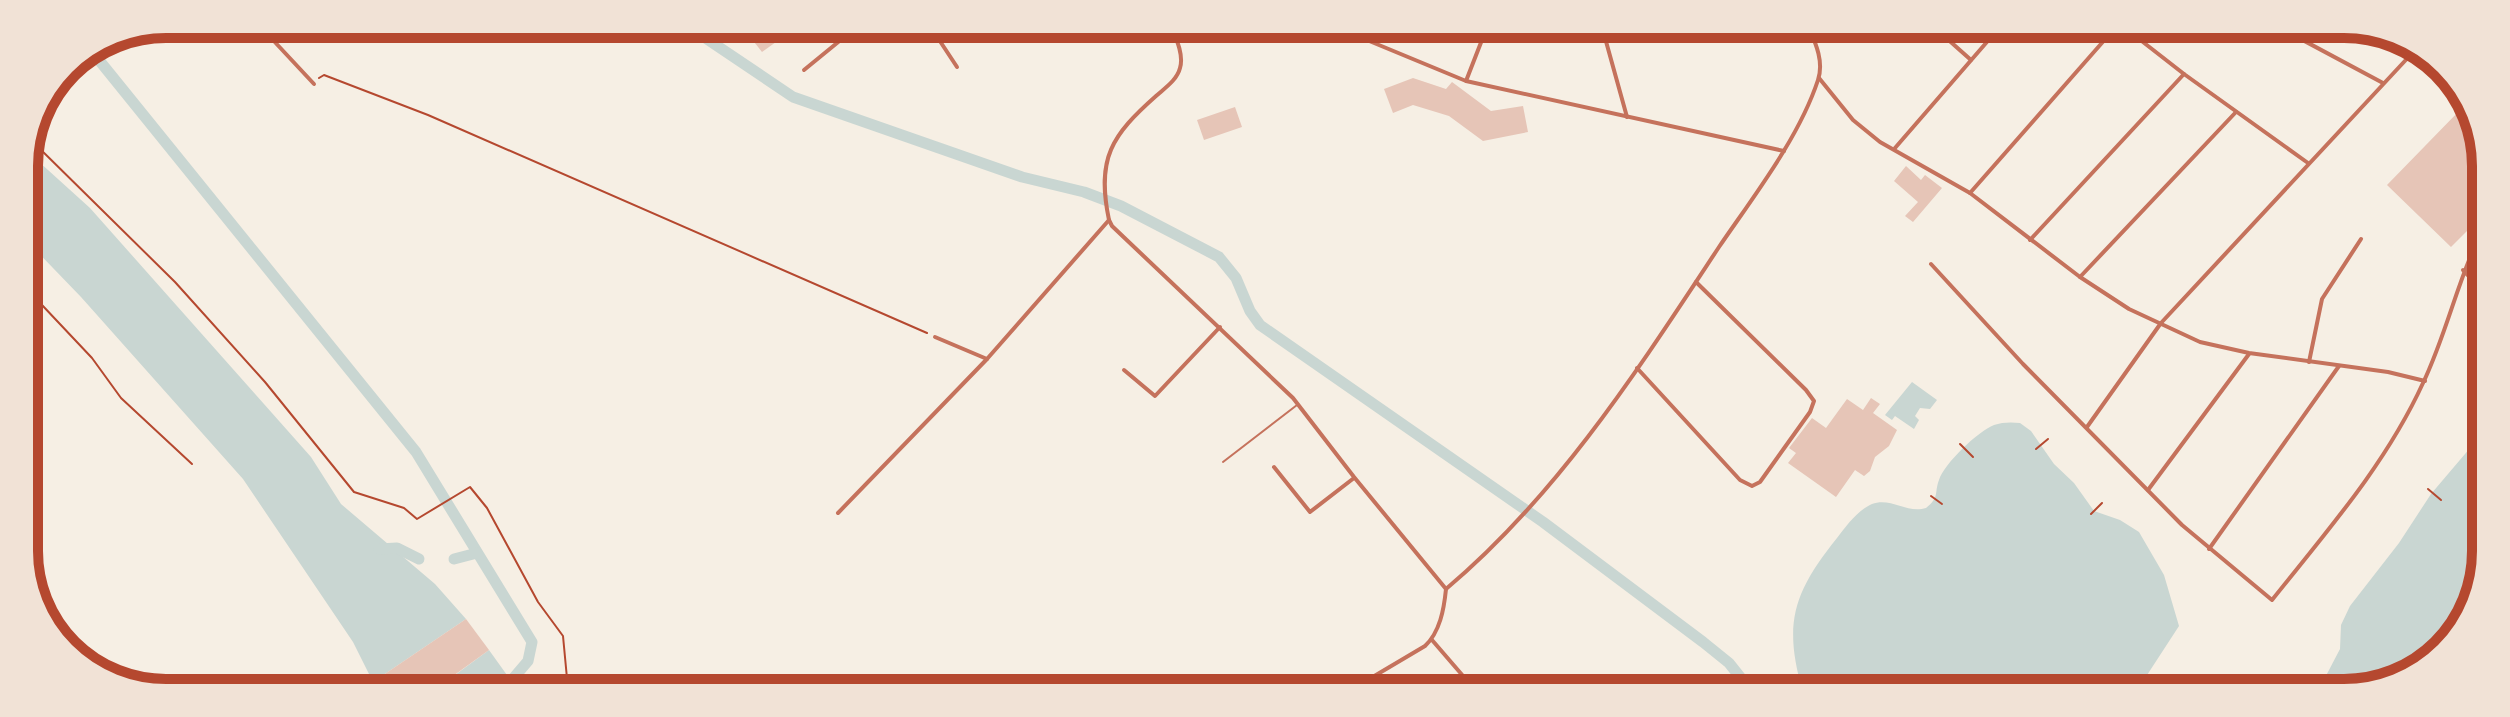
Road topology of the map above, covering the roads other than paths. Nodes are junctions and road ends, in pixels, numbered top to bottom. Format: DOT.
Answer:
graph roads {
  1 [pos="271,38"];
  2 [pos="843,38"];
  3 [pos="938,38"];
  4 [pos="1175,38"];
  5 [pos="1358,38"];
  6 [pos="1483,38"];
  7 [pos="1605,38"];
  8 [pos="1812,38"];
  9 [pos="1946,38"];
  10 [pos="1990,38"];
  11 [pos="2106,38"];
  12 [pos="2138,38"];
  13 [pos="2299,38"];
  14 [pos="2409,56"];
  15 [pos="1971,60"];
  16 [pos="957,67"];
  17 [pos="804,70"];
  18 [pos="2184,74"];
  19 [pos="1819,78"];
  20 [pos="1466,81"];
  21 [pos="313,83"];
  22 [pos="2383,83"];
  23 [pos="2236,112"];
  24 [pos="1627,117"];
  25 [pos="1895,148"];
  26 [pos="1784,151"];
  27 [pos="2308,163"];
  28 [pos="1970,193"];
  29 [pos="1109,217"];
  30 [pos="2361,239"];
  31 [pos="2030,240"];
  32 [pos="2472,251"];
  33 [pos="1931,264"];
  34 [pos="2463,270"];
  35 [pos="2080,277"];
  36 [pos="2472,279"];
  37 [pos="1696,282"];
  38 [pos="2161,323"];
  39 [pos="1220,327"];
  40 [pos="935,337"];
  41 [pos="2249,353"];
  42 [pos="987,359"];
  43 [pos="2309,362"];
  44 [pos="2339,366"];
  45 [pos="1637,368"];
  46 [pos="1124,370"];
  47 [pos="2425,381"];
  48 [pos="1298,404"];
  49 [pos="2087,428"];
  50 [pos="1223,462"];
  51 [pos="1274,467"];
  52 [pos="1354,477"];
  53 [pos="2148,490"];
  54 [pos="838,513"];
  55 [pos="2209,549"];
  56 [pos="1446,589"];
  57 [pos="1432,640"];
  58 [pos="1369,679"];
  59 [pos="1466,679"];
  1 -- 21 [label="street"];
  2 -- 17 [label="street"];
  3 -- 16 [label="street"];
  4 -- 29 [label="street"];
  5 -- 20 [label="street"];
  6 -- 20 [label="street"];
  7 -- 24 [label="street"];
  8 -- 19 [label="street"];
  9 -- 15 [label="street"];
  10 -- 15 [label="street"];
  11 -- 28 [label="street"];
  12 -- 18 [label="street"];
  13 -- 22 [label="street"];
  14 -- 22 [label="street"];
  15 -- 25 [label="street"];
  18 -- 23 [label="street"];
  18 -- 31 [label="street"];
  19 -- 25 [label="street"];
  19 -- 26 [label="street"];
  20 -- 24 [label="street"];
  22 -- 27 [label="street"];
  23 -- 27 [label="street"];
  23 -- 35 [label="street"];
  24 -- 26 [label="street"];
  25 -- 28 [label="street"];
  26 -- 37 [label="street"];
  27 -- 38 [label="street"];
  28 -- 31 [label="street"];
  29 -- 39 [label="street"];
  29 -- 42 [label="street"];
  30 -- 43 [label="street"];
  31 -- 35 [label="street"];
  32 -- 34 [label="street"];
  33 -- 49 [label="street"];
  34 -- 36 [label="street"];
  34 -- 47 [label="street"];
  35 -- 38 [label="street"];
  37 -- 45 [label="street"];
  37 -- 45 [label="street"];
  38 -- 41 [label="street"];
  38 -- 49 [label="street"];
  39 -- 46 [label="street"];
  39 -- 48 [label="street"];
  40 -- 42 [label="street"];
  41 -- 43 [label="street"];
  41 -- 53 [label="street"];
  42 -- 54 [label="street"];
  43 -- 44 [label="street"];
  44 -- 47 [label="street"];
  44 -- 55 [label="street"];
  45 -- 56 [label="street"];
  47 -- 55 [label="street"];
  48 -- 50 [label="lane"];
  48 -- 52 [label="street"];
  49 -- 53 [label="street"];
  51 -- 52 [label="street"];
  52 -- 56 [label="street"];
  53 -- 55 [label="street"];
  56 -- 57 [label="street"];
  57 -- 58 [label="street"];
  57 -- 59 [label="street"];
}
